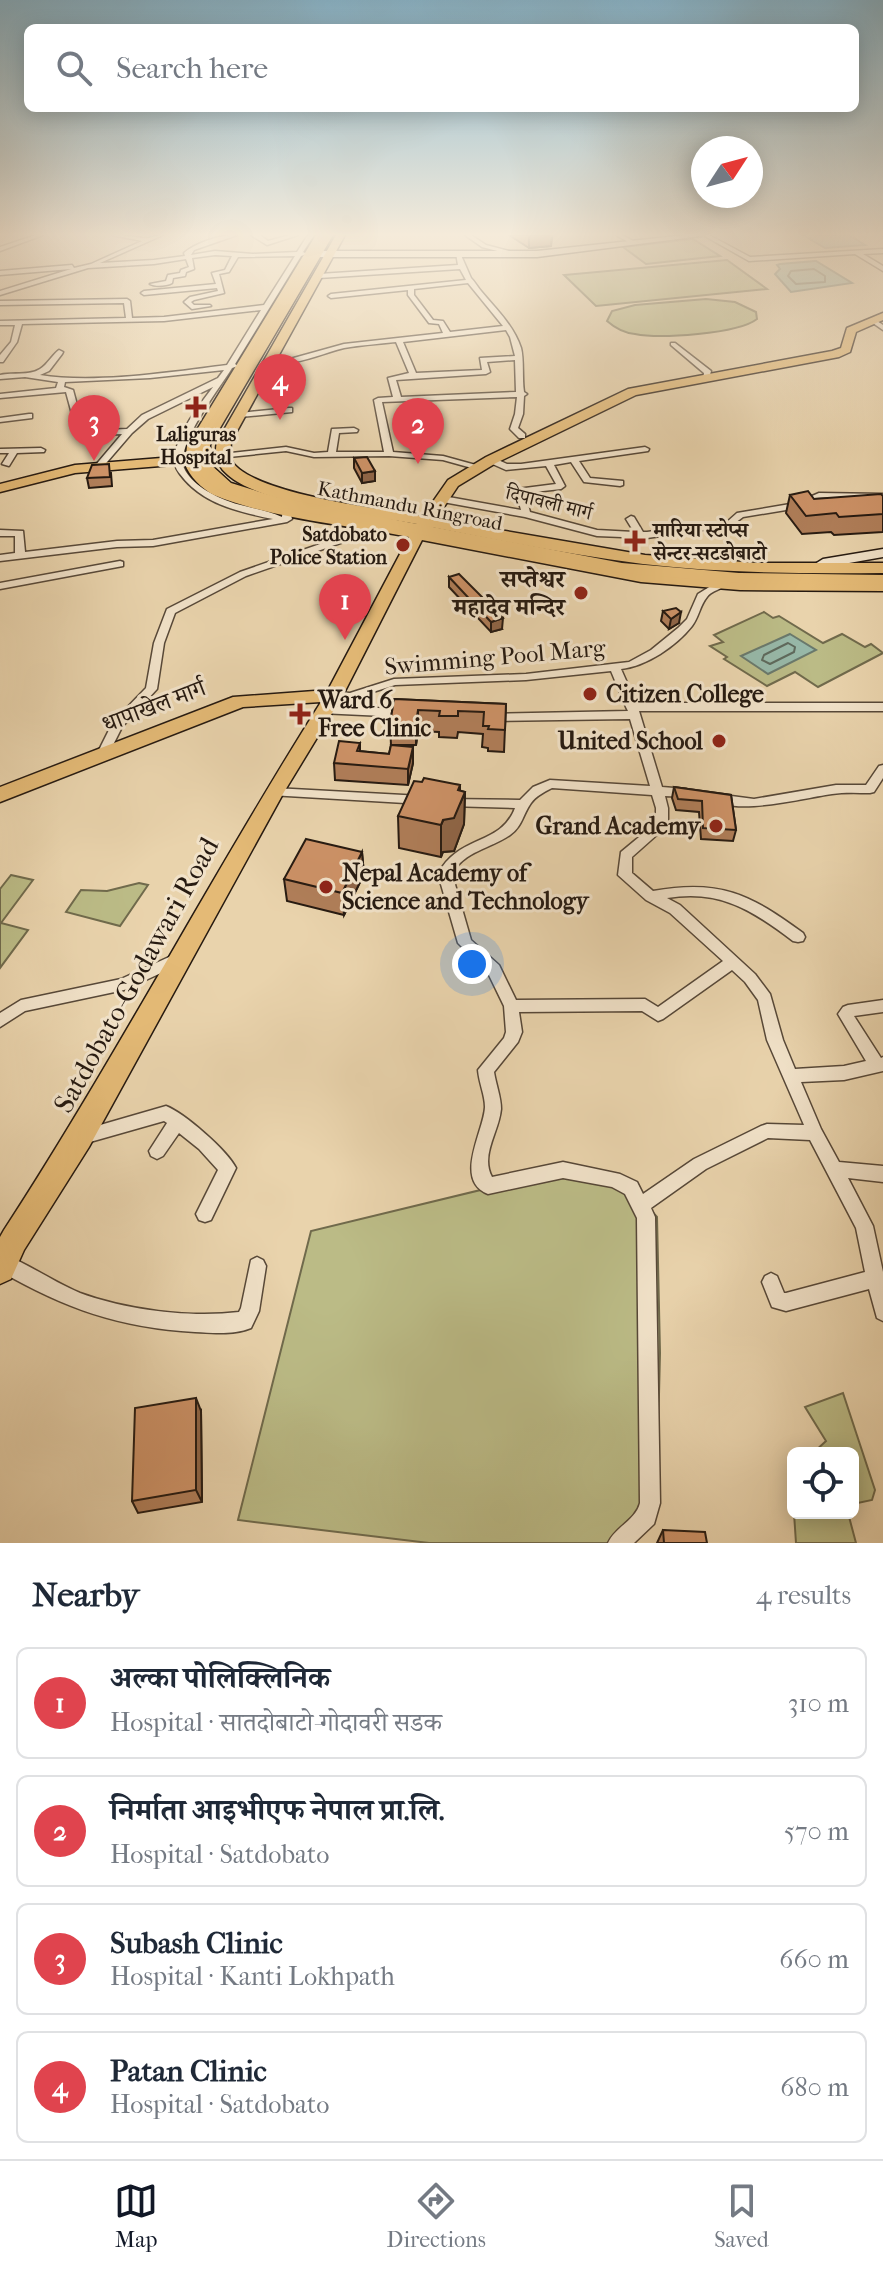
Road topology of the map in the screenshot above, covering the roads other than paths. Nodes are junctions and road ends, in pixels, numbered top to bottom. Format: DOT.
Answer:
graph roads {
  1 [pos="128,307"];
  2 [pos="267,307"];
  3 [pos="279,307"];
  4 [pos="287,307"];
  5 [pos="302,307"];
  6 [pos="419,307"];
  7 [pos="491,307"];
  8 [pos="200,315"];
  9 [pos="129,319"];
  10 [pos="879,322"];
  11 [pos="0,323"];
  12 [pos="19,324"];
  13 [pos="204,328"];
  14 [pos="506,328"];
  15 [pos="448,335"];
  16 [pos="399,341"];
  17 [pos="673,344"];
  18 [pos="485,351"];
  19 [pos="59,352"];
  20 [pos="518,354"];
  21 [pos="273,360"];
  22 [pos="0,362"];
  23 [pos="238,366"];
  24 [pos="17,371"];
  25 [pos="413,375"];
  26 [pos="32,376"];
  27 [pos="0,377"];
  28 [pos="706,377"];
  29 [pos="221,380"];
  30 [pos="63,384"];
  31 [pos="523,394"];
  32 [pos="0,396"];
  33 [pos="398,400"];
  34 [pos="289,410"];
  35 [pos="240,415"];
  36 [pos="29,416"];
  37 [pos="0,420"];
  38 [pos="354,430"];
  39 [pos="129,431"];
  40 [pos="522,436"];
  41 [pos="645,449"];
  42 [pos="41,450"];
  43 [pos="0,451"];
  44 [pos="15,451"];
  45 [pos="389,454"];
  46 [pos="332,455"];
  47 [pos="201,459"];
  48 [pos="573,459"];
  49 [pos="6,464"];
  50 [pos="485,464"];
  51 [pos="549,464"];
  52 [pos="98,467"];
  53 [pos="620,483"];
  54 [pos="0,488"];
  55 [pos="883,497"];
  56 [pos="443,499"];
  57 [pos="287,514"];
  58 [pos="526,514"];
  59 [pos="631,519"];
  60 [pos="366,525"];
  61 [pos="422,528"];
  62 [pos="0,533"];
  63 [pos="640,535"];
  64 [pos="20,553"];
  65 [pos="883,553"];
  66 [pos="0,558"];
  67 [pos="120,564"];
  68 [pos="883,568"];
  69 [pos="814,569"];
  70 [pos="883,577"];
  71 [pos="719,584"];
  72 [pos="0,586"];
  73 [pos="883,586"];
  74 [pos="615,667"];
  75 [pos="329,702"];
  76 [pos="883,707"];
  77 [pos="632,711"];
  78 [pos="425,714"];
  79 [pos="472,717"];
  80 [pos="103,754"];
  81 [pos="883,769"];
  82 [pos="879,788"];
  83 [pos="659,789"];
  84 [pos="274,792"];
  85 [pos="0,795"];
  86 [pos="520,804"];
  87 [pos="651,896"];
  88 [pos="798,937"];
  89 [pos="180,958"];
  90 [pos="731,963"];
  91 [pos="511,1006"];
  92 [pos="883,1006"];
  93 [pos="0,1021"];
  94 [pos="880,1064"];
  95 [pos="793,1076"];
  96 [pos="178,1121"];
  97 [pos="815,1133"];
  98 [pos="79,1138"];
  99 [pos="157,1151"];
  100 [pos="835,1169"];
  101 [pos="883,1174"];
  102 [pos="641,1205"];
  103 [pos="205,1214"];
  104 [pos="7,1238"];
  105 [pos="2,1266"];
  106 [pos="257,1266"];
  107 [pos="877,1278"];
  108 [pos="771,1282"];
  109 [pos="883,1312"];
  110 [pos="619,1543"];
  1 -- 9 [label="street"];
  2 -- 8 [label="street"];
  2 -- 23 [label="street"];
  3 -- 23 [label="main road"];
  4 -- 47 [label="highway"];
  5 -- 21 [label="main road"];
  6 -- 15 [label="street"];
  7 -- 14 [label="street"];
  8 -- 9 [label="street"];
  8 -- 13 [label="street"];
  9 -- 12 [label="street"];
  10 -- 28 [label="main road, Satdobato-Godawari Road"];
  11 -- 12 [label="street"];
  12 -- 22 [label="street"];
  14 -- 15 [label="street"];
  14 -- 20 [label="street"];
  15 -- 16 [label="street"];
  16 -- 21 [label="street"];
  16 -- 25 [label="street"];
  17 -- 28 [label="street"];
  18 -- 20 [label="street"];
  19 -- 26 [label="street"];
  20 -- 25 [label="street"];
  20 -- 31 [label="street"];
  21 -- 35 [label="main road"];
  22 -- 24 [label="street"];
  23 -- 29 [label="street"];
  23 -- 30 [label="street"];
  23 -- 47 [label="main road"];
  24 -- 26 [label="street"];
  24 -- 27 [label="street"];
  25 -- 33 [label="street"];
  26 -- 30 [label="street"];
  28 -- 50 [label="main road, Satdobato-Godawari Road"];
  29 -- 39 [label="street"];
  29 -- 47 [label="street"];
  30 -- 32 [label="street"];
  30 -- 39 [label="street"];
  31 -- 33 [label="street"];
  31 -- 40 [label="street"];
  33 -- 45 [label="street"];
  34 -- 35 [label="street"];
  35 -- 47 [label="main road"];
  36 -- 37 [label="street"];
  38 -- 46 [label="street"];
  39 -- 52 [label="street"];
  41 -- 48 [label="street"];
  42 -- 44 [label="street"];
  43 -- 44 [label="street"];
  44 -- 49 [label="street"];
  45 -- 46 [label="street"];
  45 -- 50 [label="street"];
  46 -- 47 [label="street"];
  47 -- 52 [label="main road"];
  47 -- 57 [label="main road"];
  47 -- 61 [label="highway, Kathmandu Ringroad"];
  48 -- 51 [label="street"];
  48 -- 53 [label="street"];
  50 -- 51 [label="street"];
  50 -- 56 [label="main road, Satdobato-Godawari Road"];
  51 -- 58 [label="street"];
  52 -- 54 [label="main road"];
  55 -- 63 [label="street, दिपावली मार्ग"];
  56 -- 58 [label="street, दिपावली मार्ग"];
  56 -- 61 [label="main road, Satdobato-Godawari Road"];
  57 -- 60 [label="main road"];
  57 -- 64 [label="street"];
  58 -- 63 [label="street, दिपावली मार्ग"];
  59 -- 63 [label="street"];
  60 -- 61 [label="main road"];
  60 -- 80 [label="street"];
  61 -- 69 [label="main road"];
  61 -- 70 [label="highway, Kathmandu Ringroad"];
  61 -- 71 [label="main road"];
  61 -- 75 [label="main road, Satdobato-Godawari Road"];
  62 -- 64 [label="street"];
  64 -- 66 [label="street"];
  65 -- 69 [label="street"];
  67 -- 72 [label="street"];
  68 -- 69 [label="main road"];
  71 -- 73 [label="main road"];
  71 -- 74 [label="street, Swimming Pool Marg"];
  74 -- 75 [label="street, Swimming Pool Marg"];
  74 -- 77 [label="street"];
  75 -- 78 [label="street"];
  75 -- 80 [label="main road, धापाखेल मार्ग"];
  75 -- 84 [label="main road, Satdobato-Godawari Road"];
  76 -- 77 [label="street"];
  77 -- 79 [label="street"];
  77 -- 83 [label="street"];
  80 -- 85 [label="main road, धापाखेल मार्ग"];
  81 -- 82 [label="street"];
  82 -- 83 [label="street"];
  83 -- 86 [label="street"];
  83 -- 87 [label="street"];
  84 -- 86 [label="street"];
  84 -- 89 [label="main road, Satdobato-Godawari Road"];
  86 -- 91 [label="street"];
  87 -- 88 [label="street"];
  87 -- 90 [label="street"];
  89 -- 93 [label="street"];
  89 -- 98 [label="main road, Satdobato-Godawari Road"];
  90 -- 91 [label="street"];
  90 -- 95 [label="street"];
  91 -- 102 [label="street"];
  92 -- 94 [label="street"];
  94 -- 95 [label="street"];
  95 -- 97 [label="street"];
  96 -- 98 [label="street"];
  96 -- 99 [label="street"];
  96 -- 103 [label="street"];
  97 -- 100 [label="street"];
  97 -- 102 [label="street"];
  98 -- 104 [label="main road, Satdobato-Godawari Road"];
  100 -- 101 [label="street"];
  100 -- 107 [label="street"];
  102 -- 110 [label="street"];
  104 -- 105 [label="main road, Satdobato-Godawari Road"];
  105 -- 106 [label="street"];
  107 -- 108 [label="street"];
  107 -- 109 [label="street"];
}
